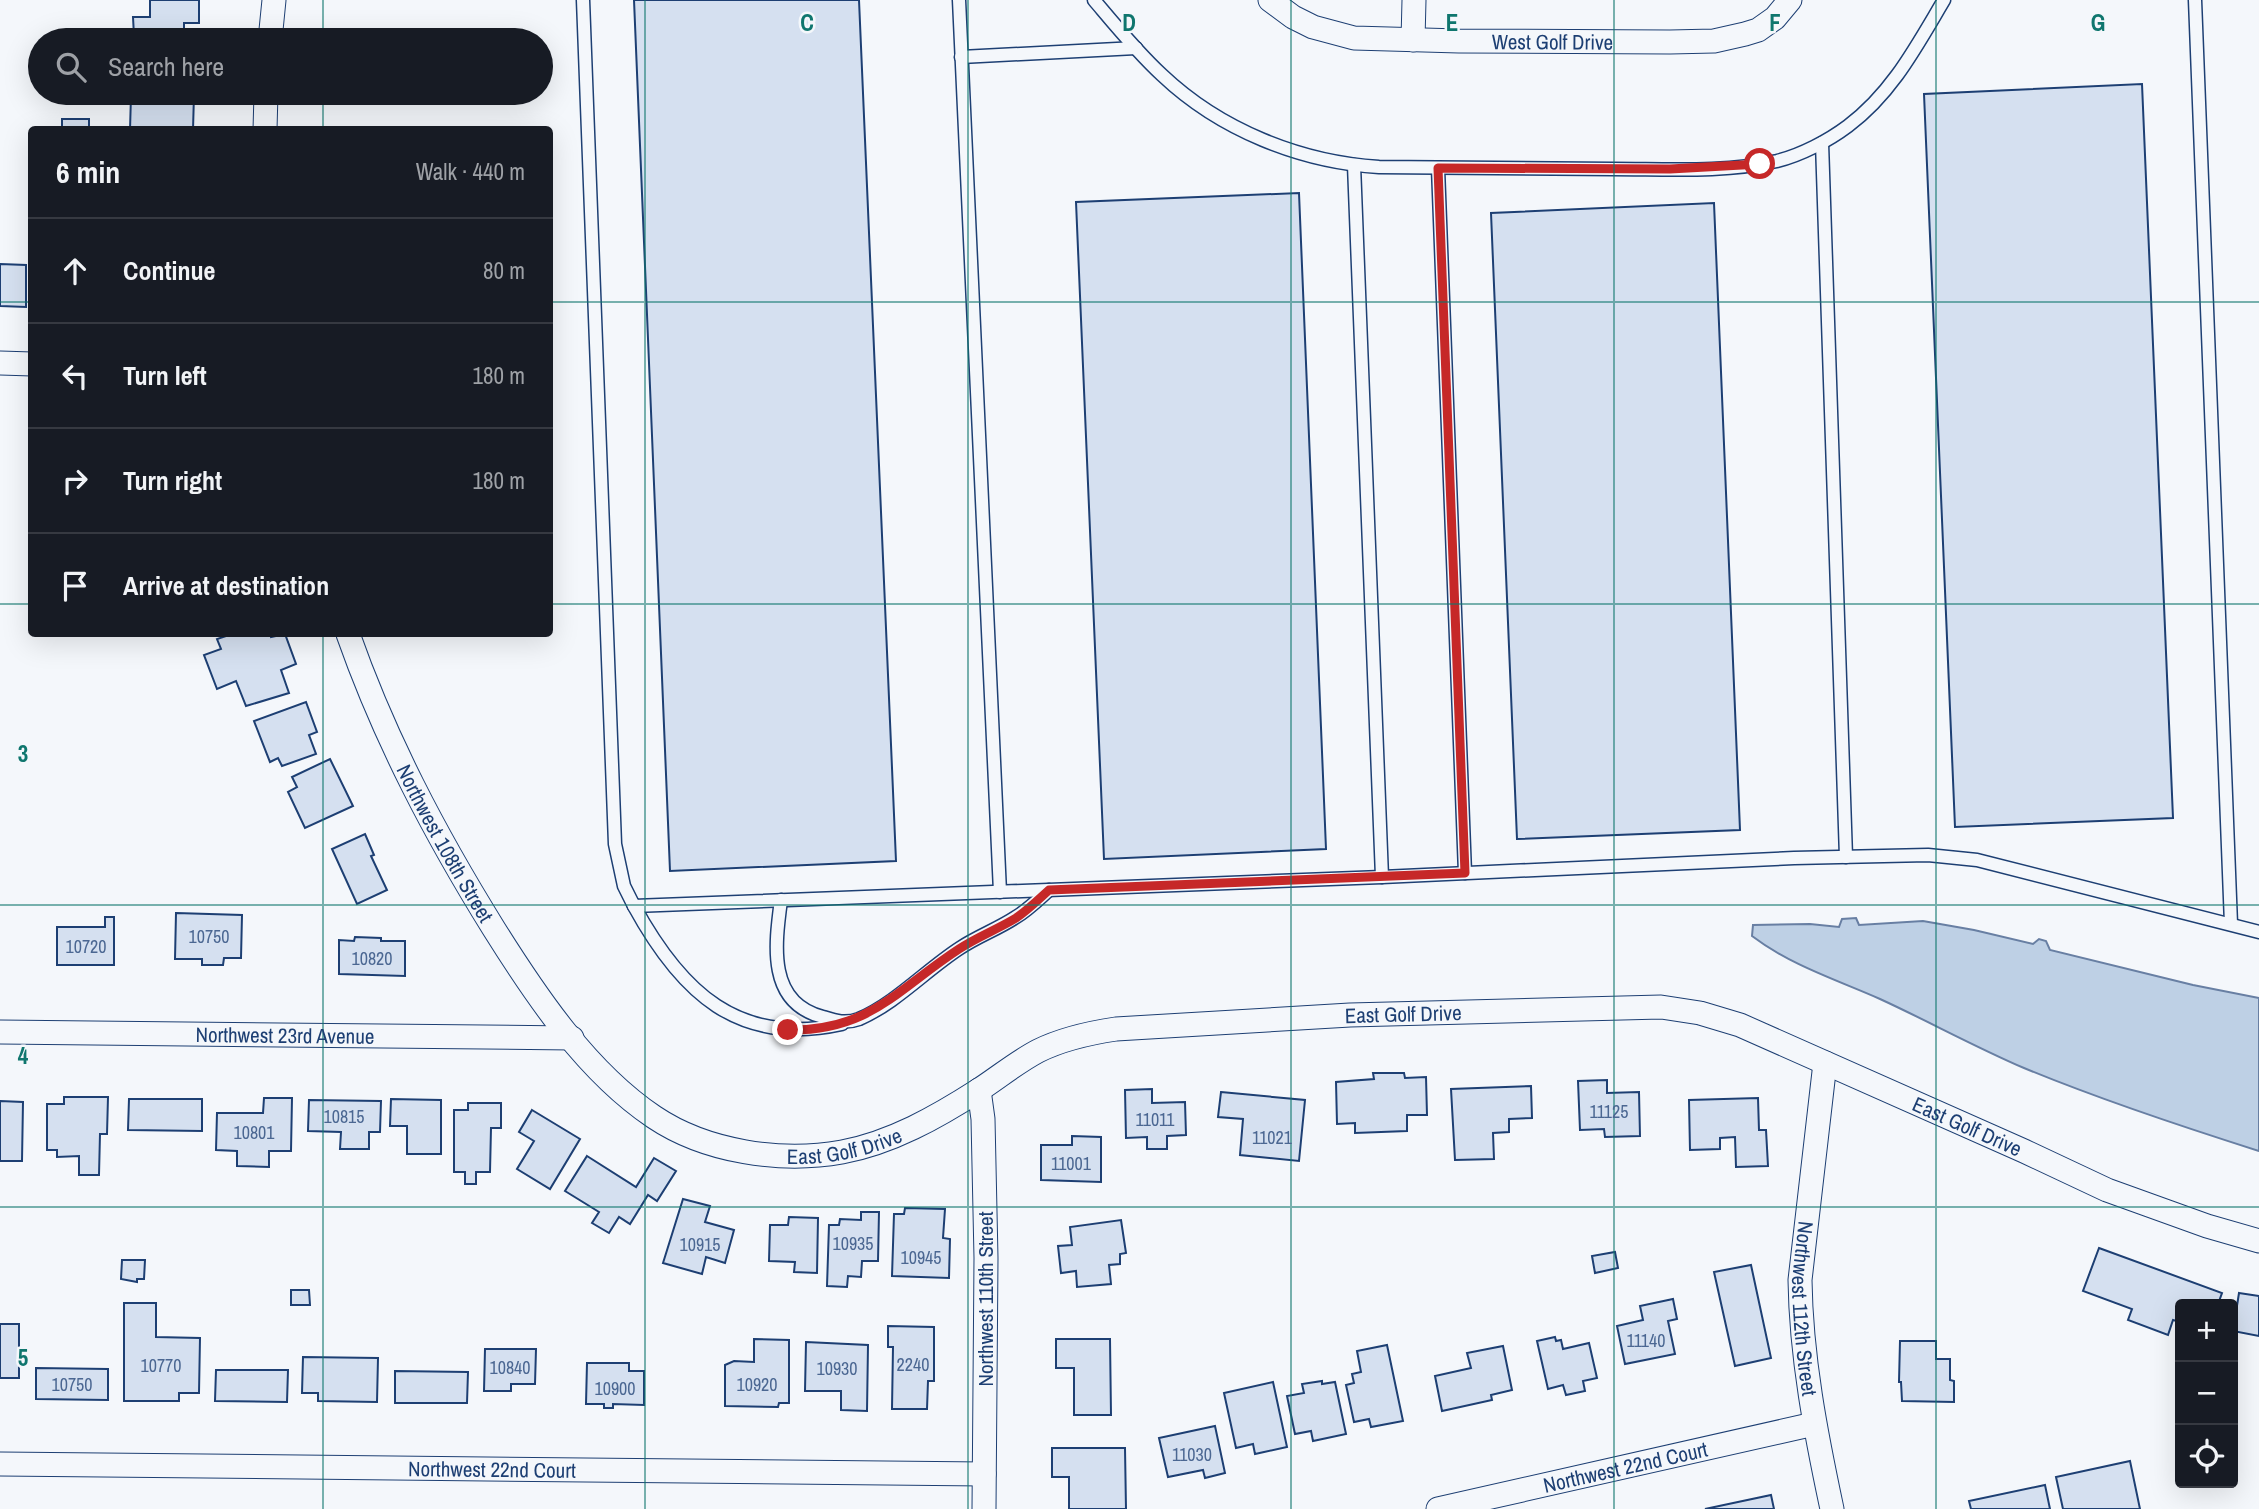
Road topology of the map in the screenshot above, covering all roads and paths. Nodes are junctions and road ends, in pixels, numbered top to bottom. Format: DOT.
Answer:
graph roads {
  1 [pos="274,0"];
  2 [pos="583,0"];
  3 [pos="959,0"];
  4 [pos="1094,0"];
  5 [pos="1270,0"];
  6 [pos="1414,0"];
  7 [pos="1790,0"];
  8 [pos="1944,0"];
  9 [pos="2195,0"];
  10 [pos="271,28"];
  11 [pos="1413,40"];
  12 [pos="1136,48"];
  13 [pos="961,57"];
  14 [pos="266,105"];
  15 [pos="265,126"];
  16 [pos="1822,143"];
  17 [pos="1354,165"];
  18 [pos="1438,168"];
  19 [pos="0,363"];
  20 [pos="28,364"];
  21 [pos="349,637"];
  22 [pos="1846,857"];
  23 [pos="1465,873"];
  24 [pos="1382,877"];
  25 [pos="1049,890"];
  26 [pos="1000,892"];
  27 [pos="781,900"];
  28 [pos="634,906"];
  29 [pos="2231,924"];
  30 [pos="2259,932"];
  31 [pos="846,1023"];
  32 [pos="0,1031"];
  33 [pos="572,1038"];
  34 [pos="1825,1063"];
  35 [pos="979,1090"];
  36 [pos="2259,1241"];
  37 [pos="1814,1424"];
  38 [pos="0,1464"];
  39 [pos="984,1474"];
  40 [pos="984,1509"];
  41 [pos="1438,1509"];
  42 [pos="1832,1509"];
  1 -- 10 [label="street"];
  2 -- 28 [label="lane"];
  3 -- 13 [label="lane"];
  4 -- 12 [label="lane"];
  5 -- 11 [label="street, West Golf Drive"];
  6 -- 11 [label="street"];
  7 -- 11 [label="street, West Golf Drive"];
  8 -- 16 [label="lane"];
  9 -- 29 [label="lane"];
  12 -- 13 [label="lane"];
  12 -- 17 [label="lane"];
  13 -- 26 [label="lane"];
  14 -- 15 [label="street"];
  16 -- 18 [label="lane"];
  16 -- 22 [label="lane"];
  17 -- 18 [label="lane"];
  17 -- 24 [label="lane"];
  18 -- 23 [label="lane"];
  19 -- 20 [label="street"];
  21 -- 33 [label="street, Northwest 108th Street"];
  22 -- 23 [label="lane"];
  22 -- 29 [label="lane"];
  23 -- 24 [label="lane"];
  24 -- 25 [label="lane"];
  25 -- 26 [label="lane"];
  25 -- 31 [label="lane"];
  26 -- 27 [label="lane"];
  27 -- 28 [label="lane"];
  27 -- 31 [label="lane"];
  28 -- 31 [label="lane"];
  29 -- 30 [label="lane"];
  32 -- 33 [label="street, Northwest 23rd Avenue"];
  33 -- 35 [label="street, East Golf Drive"];
  34 -- 35 [label="street, East Golf Drive"];
  34 -- 36 [label="street, East Golf Drive"];
  34 -- 37 [label="street, Northwest 112th Street"];
  35 -- 39 [label="street, Northwest 110th Street"];
  37 -- 41 [label="street, Northwest 22nd Court"];
  37 -- 42 [label="street, Northwest 112th Street"];
  38 -- 39 [label="street, Northwest 22nd Court"];
  39 -- 40 [label="street, Northwest 110th Street"];
}
